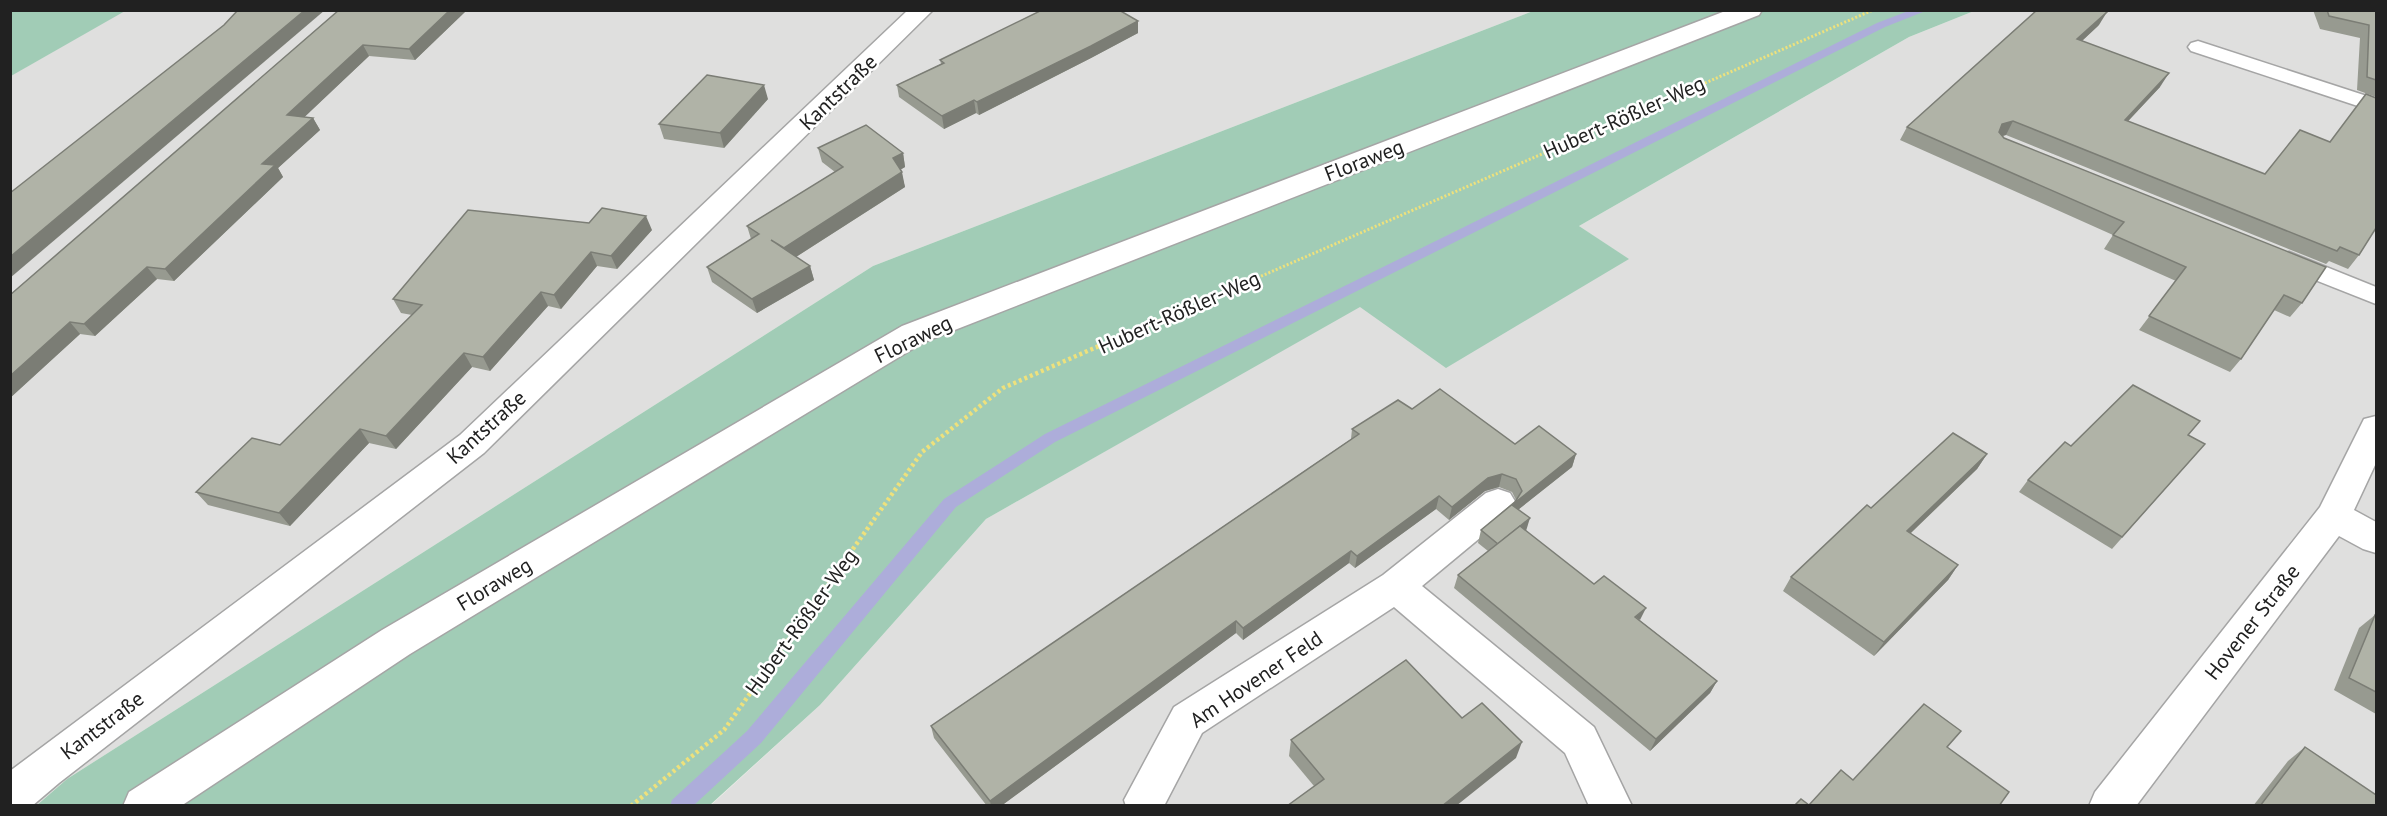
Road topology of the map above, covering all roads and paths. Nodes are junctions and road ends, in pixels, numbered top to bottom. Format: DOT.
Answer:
graph roads {
  1 [pos="922,10"];
  2 [pos="1751,10"];
  3 [pos="1873,10"];
  4 [pos="2198,47"];
  5 [pos="2376,106"];
  6 [pos="2267,251"];
  7 [pos="2376,296"];
  8 [pos="2376,428"];
  9 [pos="1498,503"];
  10 [pos="2334,516"];
  11 [pos="2376,538"];
  12 [pos="1396,586"];
  13 [pos="10,798"];
  14 [pos="1146,800"];
  15 [pos="144,806"];
  16 [pos="631,806"];
  17 [pos="1611,806"];
  18 [pos="2110,806"];
  1 -- 13 [label="street, Kantstraße"];
  2 -- 15 [label="street, Floraweg"];
  3 -- 16 [label="path, Hubert-Rößler-Weg"];
  4 -- 5 [label="lane"];
  6 -- 7 [label="lane"];
  8 -- 10 [label="street, Hovener Straße"];
  9 -- 12 [label="street, Am Hovener Feld"];
  10 -- 11 [label="street"];
  10 -- 18 [label="street, Hovener Straße"];
  12 -- 14 [label="street, Am Hovener Feld"];
  12 -- 17 [label="street"];
}
